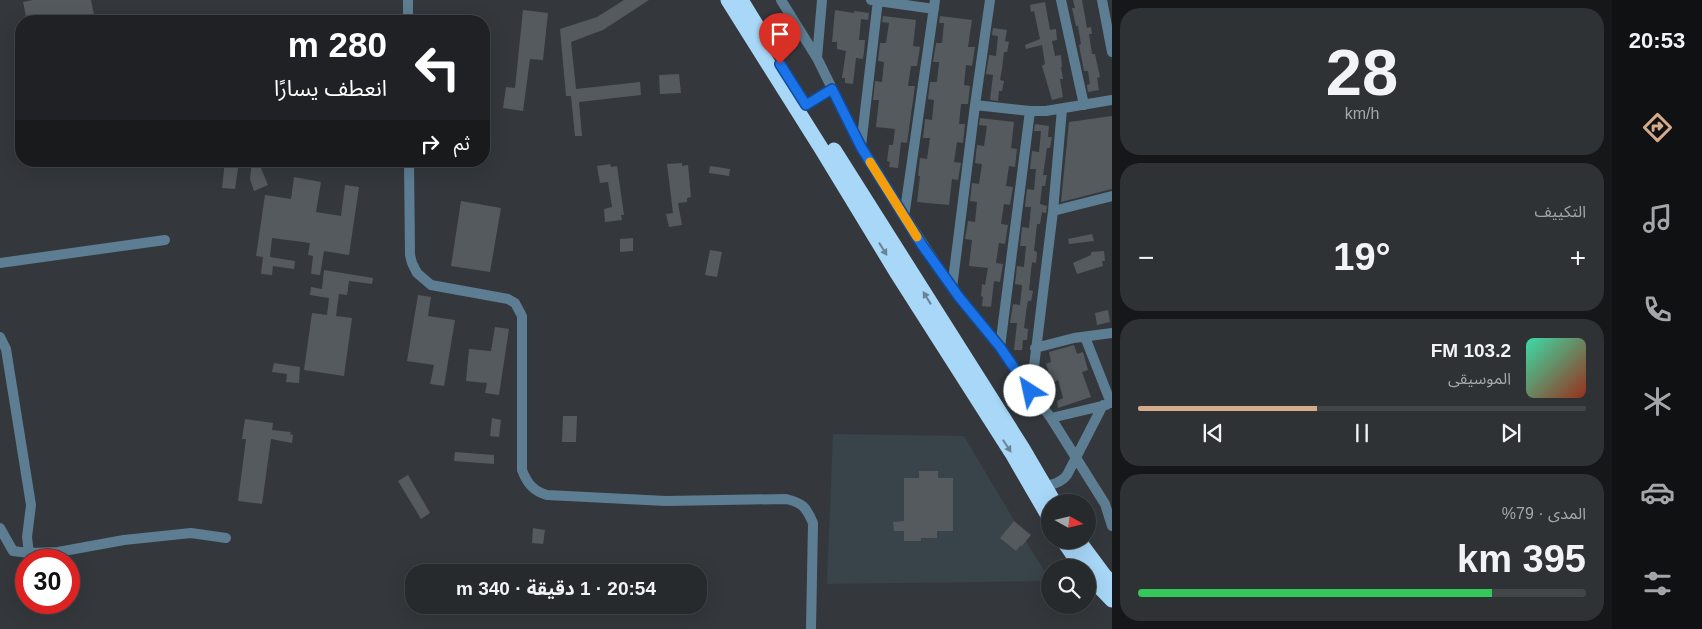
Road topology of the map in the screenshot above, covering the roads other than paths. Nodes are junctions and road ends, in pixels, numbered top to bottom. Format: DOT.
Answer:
graph roads {
  1 [pos="408,0"];
  2 [pos="728,0"];
  3 [pos="741,0"];
  4 [pos="781,0"];
  5 [pos="822,0"];
  6 [pos="876,0"];
  7 [pos="990,0"];
  8 [pos="1060,0"];
  9 [pos="1102,0"];
  10 [pos="934,4"];
  11 [pos="408,15"];
  12 [pos="1112,52"];
  13 [pos="816,58"];
  14 [pos="832,89"];
  15 [pos="1112,100"];
  16 [pos="806,105"];
  17 [pos="975,105"];
  18 [pos="1084,105"];
  19 [pos="1062,109"];
  20 [pos="1030,111"];
  21 [pos="861,147"];
  22 [pos="409,167"];
  23 [pos="1112,196"];
  24 [pos="1053,210"];
  25 [pos="904,216"];
  26 [pos="165,240"];
  27 [pos="0,263"];
  28 [pos="952,288"];
  29 [pos="1112,333"];
  30 [pos="0,337"];
  31 [pos="1086,337"];
  32 [pos="1000,347"];
  33 [pos="1035,348"];
  34 [pos="1030,391"];
  35 [pos="1109,404"];
  36 [pos="1052,418"];
  37 [pos="1076,457"];
  38 [pos="1040,490"];
  39 [pos="1041,494"];
  40 [pos="1045,494"];
  41 [pos="1112,526"];
  42 [pos="0,528"];
  43 [pos="226,538"];
  44 [pos="28,549"];
  45 [pos="74,549"];
  46 [pos="1085,549"];
  47 [pos="15,551"];
  48 [pos="1096,583"];
  49 [pos="1112,583"];
  50 [pos="1112,600"];
  51 [pos="811,629"];
  1 -- 11 [label="street"];
  2 -- 38 [label="highway, one-way"];
  3 -- 16 [label="highway"];
  4 -- 13 [label="street"];
  5 -- 13 [label="street"];
  6 -- 10 [label="street"];
  6 -- 21 [label="street"];
  7 -- 17 [label="street"];
  8 -- 18 [label="street"];
  9 -- 12 [label="street"];
  10 -- 25 [label="street"];
  13 -- 14 [label="street"];
  14 -- 16 [label="street"];
  14 -- 21 [label="street"];
  15 -- 18 [label="street"];
  38 -- 16 [label="highway, one-way"];
  17 -- 20 [label="street"];
  17 -- 28 [label="street"];
  18 -- 19 [label="street"];
  19 -- 20 [label="street"];
  19 -- 24 [label="street"];
  20 -- 32 [label="street"];
  21 -- 25 [label="street"];
  22 -- 51 [label="street"];
  23 -- 24 [label="street"];
  24 -- 33 [label="street"];
  25 -- 28 [label="street"];
  26 -- 27 [label="street"];
  28 -- 32 [label="street"];
  29 -- 31 [label="street"];
  30 -- 44 [label="street"];
  31 -- 33 [label="street"];
  31 -- 35 [label="street"];
  32 -- 34 [label="street"];
  33 -- 34 [label="street"];
  34 -- 36 [label="street"];
  35 -- 36 [label="street"];
  35 -- 37 [label="street"];
  36 -- 37 [label="street"];
  37 -- 38 [label="street"];
  37 -- 41 [label="street"];
  38 -- 39 [label="highway"];
  38 -- 40 [label="highway"];
  42 -- 47 [label="street"];
  43 -- 45 [label="street"];
  46 -- 49 [label="highway"];
  48 -- 50 [label="highway"];
}
